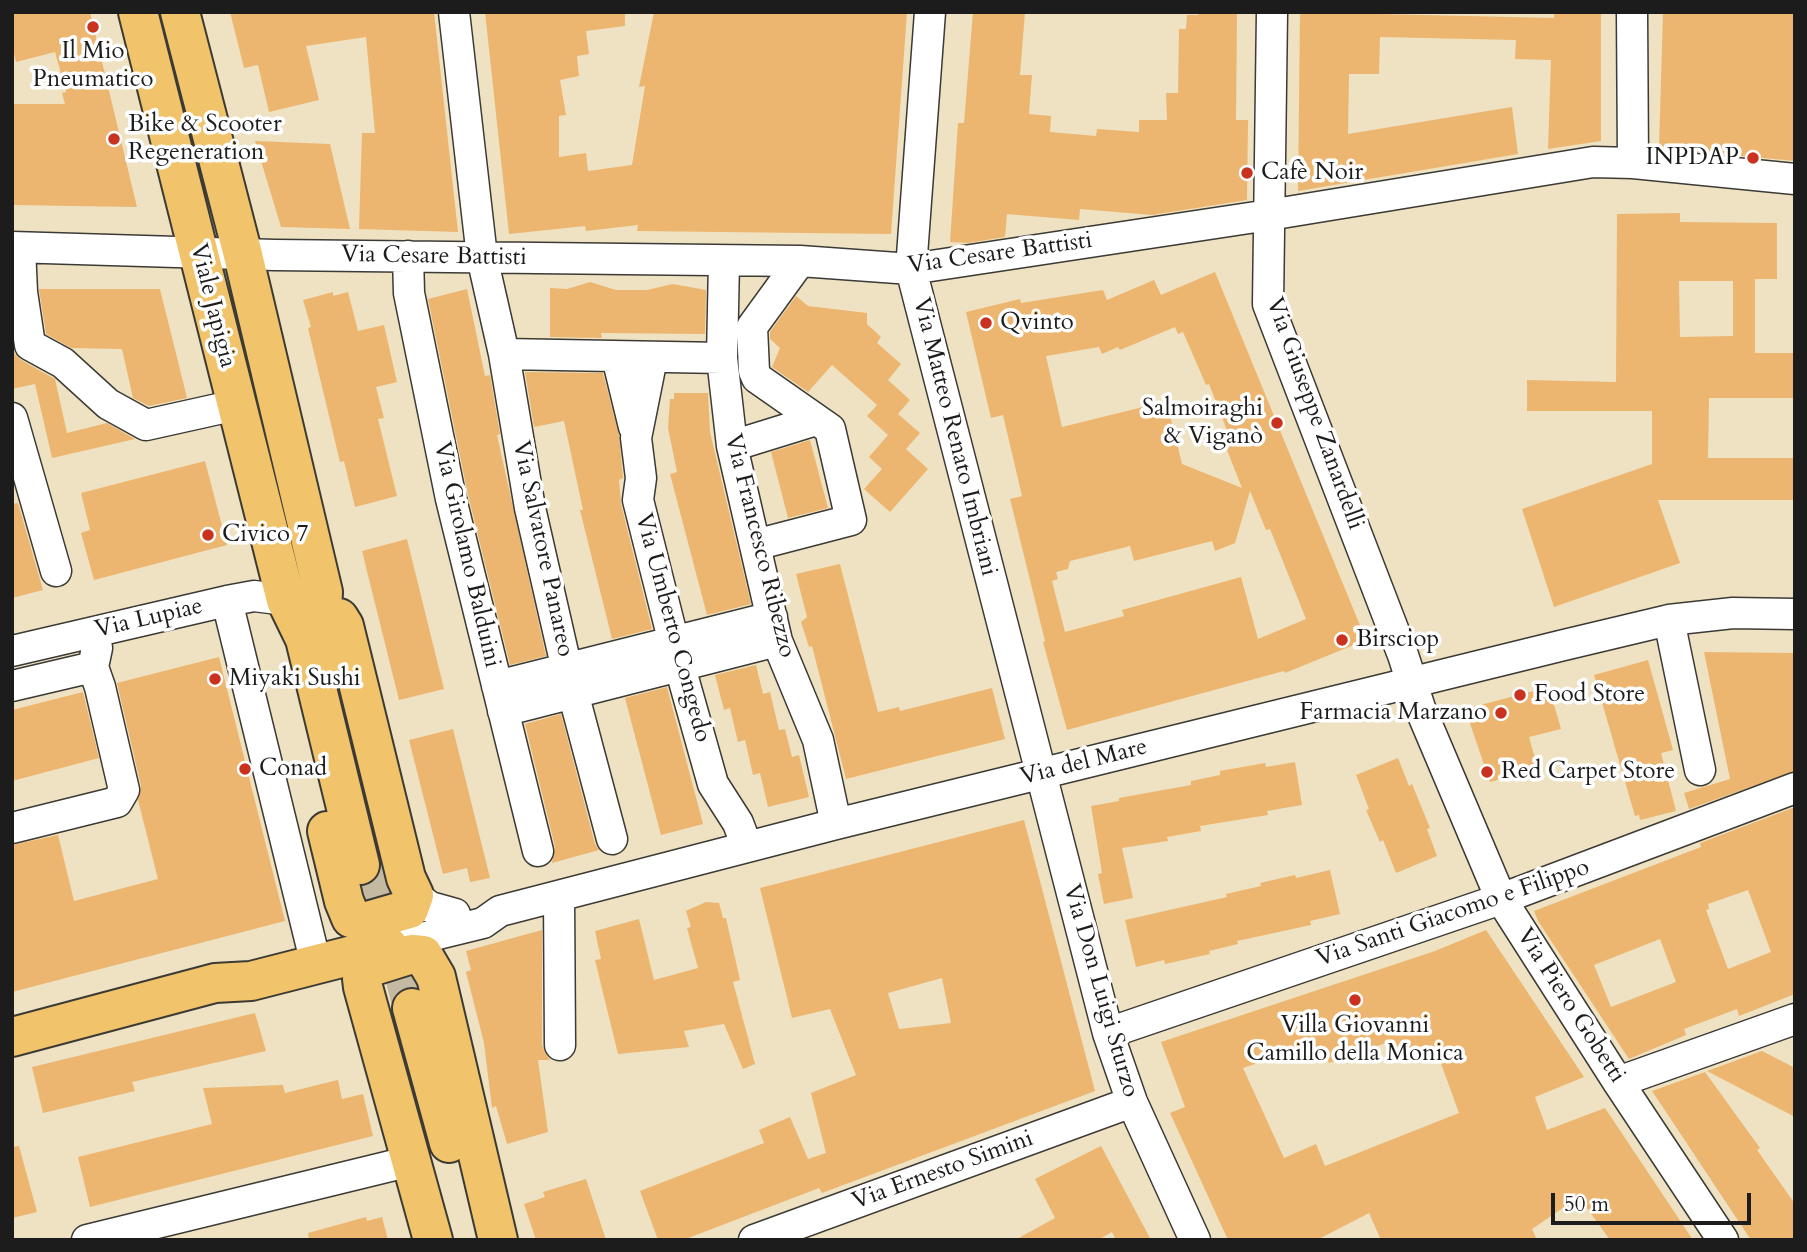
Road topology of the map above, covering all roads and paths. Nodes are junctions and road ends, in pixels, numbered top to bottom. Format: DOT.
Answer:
graph roads {
  1 [pos="138,12"];
  2 [pos="180,12"];
  3 [pos="454,12"];
  4 [pos="930,12"];
  5 [pos="1272,12"];
  6 [pos="1632,12"];
  7 [pos="1633,163"];
  8 [pos="1795,179"];
  9 [pos="1269,215"];
  10 [pos="16,248"];
  11 [pos="199,253"];
  12 [pos="243,255"];
  13 [pos="408,256"];
  14 [pos="482,257"];
  15 [pos="724,261"];
  16 [pos="800,261"];
  17 [pos="911,269"];
  18 [pos="504,354"];
  19 [pos="617,357"];
  20 [pos="652,358"];
  21 [pos="722,358"];
  22 [pos="236,405"];
  23 [pos="12,418"];
  24 [pos="816,420"];
  25 [pos="636,438"];
  26 [pos="732,446"];
  27 [pos="755,545"];
  28 [pos="56,571"];
  29 [pos="323,592"];
  30 [pos="286,600"];
  31 [pos="227,601"];
  32 [pos="1795,614"];
  33 [pos="1669,620"];
  34 [pos="775,629"];
  35 [pos="100,630"];
  36 [pos="12,651"];
  37 [pos="677,654"];
  38 [pos="93,667"];
  39 [pos="570,681"];
  40 [pos="1411,681"];
  41 [pos="12,686"];
  42 [pos="500,699"];
  43 [pos="1700,770"];
  44 [pos="1039,774"];
  45 [pos="1795,788"];
  46 [pos="836,824"];
  47 [pos="12,828"];
  48 [pos="612,839"];
  49 [pos="747,847"];
  50 [pos="538,851"];
  51 [pos="414,895"];
  52 [pos="559,896"];
  53 [pos="1501,899"];
  54 [pos="344,901"];
  55 [pos="454,922"];
  56 [pos="386,939"];
  57 [pos="317,953"];
  58 [pos="436,977"];
  59 [pos="390,1005"];
  60 [pos="1786,1030"];
  61 [pos="1108,1033"];
  62 [pos="12,1037"];
  63 [pos="560,1045"];
  64 [pos="1618,1082"];
  65 [pos="1132,1102"];
  66 [pos="411,1161"];
  67 [pos="88,1240"];
  68 [pos="433,1240"];
  69 [pos="456,1240"];
  70 [pos="476,1240"];
  71 [pos="498,1240"];
  72 [pos="754,1240"];
  73 [pos="1195,1240"];
  74 [pos="1723,1240"];
  1 -- 11 [label="main road, Viale Japigia"];
  2 -- 12 [label="main road, Viale Japigia"];
  3 -- 14 [label="street, Via Salvatore Panareo"];
  4 -- 17 [label="street, Via Matteo Renato Imbriani"];
  5 -- 9 [label="street, Via Giuseppe Zanardelli"];
  6 -- 7 [label="street"];
  7 -- 8 [label="street, Via Cesare Battisti"];
  7 -- 9 [label="street, Via Cesare Battisti"];
  9 -- 17 [label="street, Via Cesare Battisti"];
  9 -- 40 [label="street, Via Giuseppe Zanardelli"];
  10 -- 11 [label="street, Via Cesare Battisti"];
  10 -- 22 [label="street"];
  11 -- 12 [label="street, Via Cesare Battisti"];
  11 -- 22 [label="main road, Viale Japigia"];
  12 -- 13 [label="street, Via Cesare Battisti"];
  12 -- 29 [label="main road, Viale Japigia"];
  13 -- 14 [label="street, Via Cesare Battisti"];
  13 -- 42 [label="street, Via Girolamo Balduini"];
  14 -- 15 [label="street, Via Cesare Battisti"];
  14 -- 18 [label="street, Via Salvatore Panareo"];
  15 -- 16 [label="street, Via Cesare Battisti"];
  15 -- 21 [label="street, Via Francesco Ribezzo"];
  16 -- 17 [label="street, Via Cesare Battisti"];
  16 -- 24 [label="street"];
  17 -- 44 [label="street, Via Matteo Renato Imbriani"];
  18 -- 19 [label="street"];
  18 -- 39 [label="street, Via Salvatore Panareo"];
  19 -- 20 [label="street"];
  19 -- 25 [label="street"];
  20 -- 21 [label="street"];
  20 -- 25 [label="street, Via Umberto Congedo"];
  21 -- 26 [label="street, Via Francesco Ribezzo"];
  22 -- 30 [label="main road, Viale Japigia"];
  23 -- 28 [label="street"];
  24 -- 26 [label="street"];
  24 -- 27 [label="street"];
  25 -- 37 [label="street, Via Umberto Congedo"];
  26 -- 27 [label="street, Via Francesco Ribezzo"];
  27 -- 34 [label="street, Via Francesco Ribezzo"];
  29 -- 30 [label="main road, Viale Japigia"];
  29 -- 51 [label="main road, Viale Japigia"];
  30 -- 31 [label="street, Via Lupiae"];
  30 -- 54 [label="main road, Viale Japigia"];
  31 -- 35 [label="street, Via Lupiae"];
  31 -- 57 [label="street"];
  32 -- 33 [label="street, Via del Mare"];
  33 -- 40 [label="street, Via del Mare"];
  33 -- 43 [label="street"];
  34 -- 37 [label="street"];
  34 -- 46 [label="street, Via Francesco Ribezzo"];
  35 -- 36 [label="street, Via Lupiae"];
  35 -- 38 [label="street"];
  37 -- 39 [label="street"];
  37 -- 49 [label="street, Via Umberto Congedo"];
  38 -- 41 [label="street"];
  38 -- 47 [label="street"];
  39 -- 42 [label="street"];
  39 -- 48 [label="street, Via Salvatore Panareo"];
  40 -- 44 [label="street, Via del Mare"];
  40 -- 53 [label="street, Via Piero Gobetti"];
  42 -- 50 [label="street, Via Girolamo Balduini"];
  44 -- 46 [label="street, Via del Mare"];
  44 -- 61 [label="street, Via Don Luigi Sturzo"];
  45 -- 53 [label="street, Via Santi Giacomo e Filippo"];
  46 -- 49 [label="street, Via del Mare"];
  49 -- 52 [label="street, Via del Mare"];
  51 -- 54 [label="main road"];
  51 -- 55 [label="street"];
  52 -- 55 [label="street, Via del Mare"];
  52 -- 63 [label="street"];
  53 -- 61 [label="street, Via Santi Giacomo e Filippo"];
  53 -- 64 [label="street, Via Piero Gobetti"];
  54 -- 57 [label="main road"];
  55 -- 56 [label="street, Via del Mare"];
  55 -- 58 [label="street"];
  56 -- 57 [label="main road"];
  57 -- 59 [label="main road"];
  57 -- 62 [label="main road"];
  58 -- 59 [label="main road"];
  58 -- 71 [label="main road"];
  59 -- 66 [label="main road"];
  59 -- 69 [label="main road"];
  59 -- 70 [label="main road"];
  60 -- 64 [label="street"];
  61 -- 65 [label="street, Via Don Luigi Sturzo"];
  64 -- 74 [label="street, Via Piero Gobetti"];
  65 -- 72 [label="street, Via Ernesto Simini"];
  65 -- 73 [label="street, Via Don Luigi Sturzo"];
  66 -- 67 [label="street"];
  66 -- 68 [label="main road"];
}
